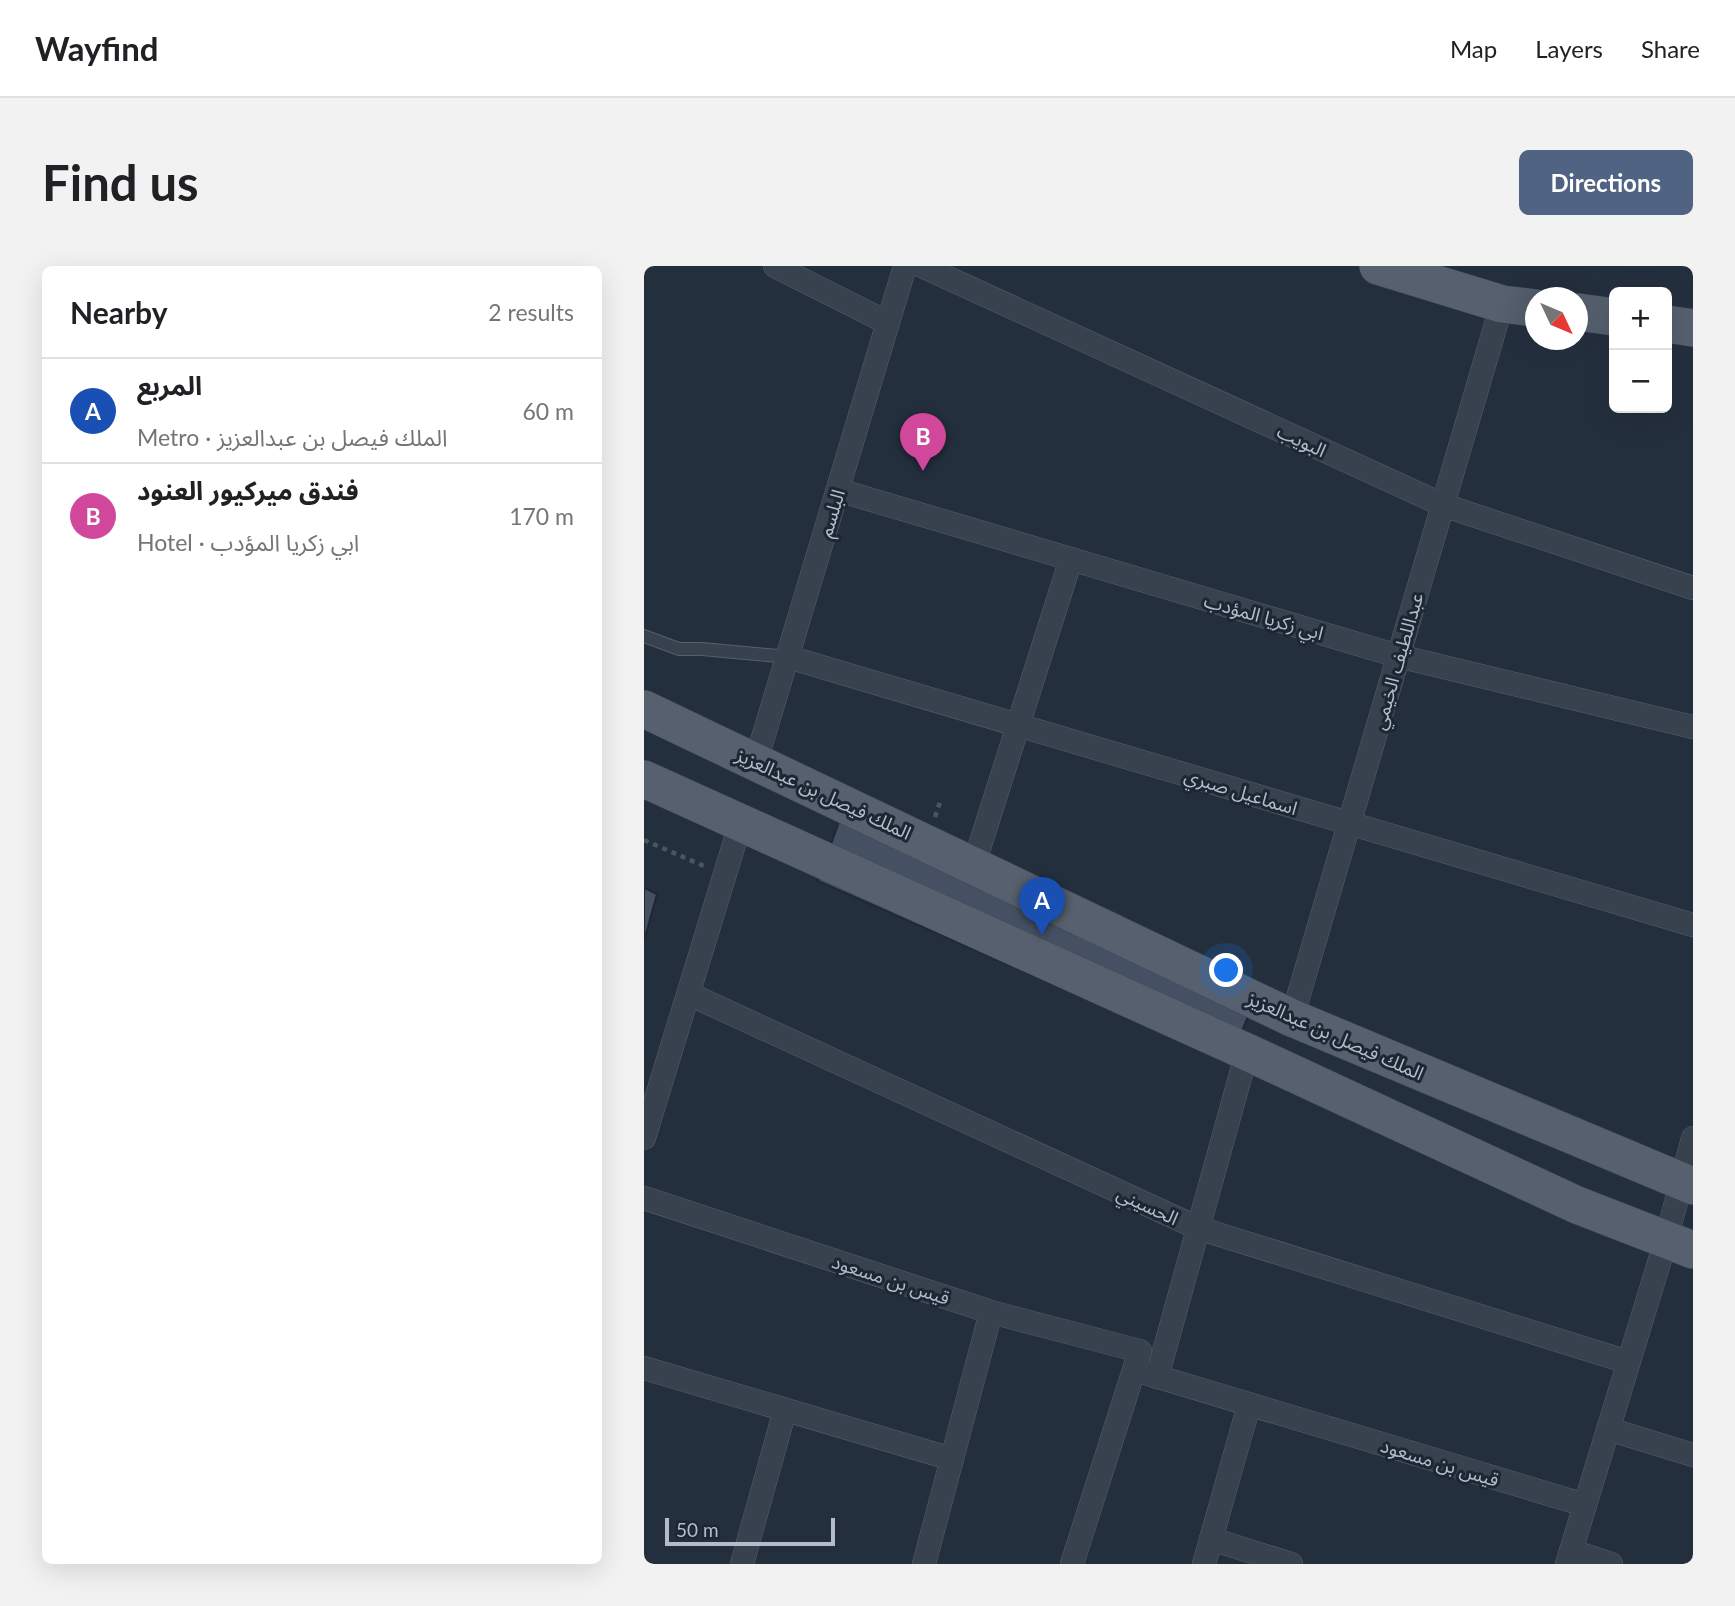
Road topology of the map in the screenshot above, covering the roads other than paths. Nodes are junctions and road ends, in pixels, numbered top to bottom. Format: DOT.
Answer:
graph roads {
  1 [pos="775,266"];
  2 [pos="905,266"];
  3 [pos="922,266"];
  4 [pos="1378,266"];
  5 [pos="1519,306"];
  6 [pos="1588,314"];
  7 [pos="1609,316"];
  8 [pos="888,323"];
  9 [pos="1672,325"];
  10 [pos="1693,328"];
  11 [pos="838,490"];
  12 [pos="1443,505"];
  13 [pos="1071,559"];
  14 [pos="1693,588"];
  15 [pos="644,636"];
  16 [pos="1398,656"];
  17 [pos="788,657"];
  18 [pos="644,709"];
  19 [pos="1018,725"];
  20 [pos="1693,727"];
  21 [pos="756,761"];
  22 [pos="644,779"];
  23 [pos="1349,824"];
  24 [pos="740,825"];
  25 [pos="974,864"];
  26 [pos="1693,925"];
  27 [pos="689,994"];
  28 [pos="1292,1017"];
  29 [pos="1247,1052"];
  30 [pos="644,1138"];
  31 [pos="1693,1138"];
  32 [pos="1687,1184"];
  33 [pos="644,1198"];
  34 [pos="1198,1228"];
  35 [pos="1679,1245"];
  36 [pos="991,1312"];
  37 [pos="1137,1360"];
  38 [pos="1628,1362"];
  39 [pos="644,1368"];
  40 [pos="1157,1377"];
  41 [pos="1250,1405"];
  42 [pos="785,1410"];
  43 [pos="1608,1429"];
  44 [pos="1693,1455"];
  45 [pos="952,1459"];
  46 [pos="1585,1505"];
  47 [pos="1211,1539"];
  48 [pos="1569,1558"];
  49 [pos="742,1564"];
  50 [pos="925,1564"];
  51 [pos="1072,1564"];
  52 [pos="1204,1564"];
  53 [pos="1292,1564"];
  54 [pos="1611,1564"];
  1 -- 8 [label="street"];
  2 -- 8 [label="street, البلسم"];
  3 -- 12 [label="street, البويب"];
  4 -- 5 [label="main road"];
  5 -- 12 [label="street, عبداللطيف الخيمي"];
  6 -- 7 [label="main road"];
  8 -- 11 [label="street, البلسم"];
  9 -- 10 [label="main road"];
  11 -- 13 [label="street, ابي زكريا المؤدب"];
  11 -- 17 [label="street, البلسم"];
  12 -- 14 [label="street, البويب"];
  12 -- 16 [label="street, عبداللطيف الخيمي"];
  13 -- 16 [label="street, ابي زكريا المؤدب"];
  13 -- 19 [label="street"];
  15 -- 17 [label="lane"];
  16 -- 20 [label="street, ابي زكريا المؤدب"];
  16 -- 23 [label="street, عبداللطيف الخيمي"];
  17 -- 19 [label="street, اسماعيل صبري"];
  17 -- 21 [label="street, البلسم"];
  18 -- 21 [label="main road, الملك فيصل بن عبدالعزيز"];
  19 -- 23 [label="street, اسماعيل صبري"];
  19 -- 25 [label="street"];
  21 -- 25 [label="main road, الملك فيصل بن عبدالعزيز"];
  22 -- 24 [label="main road"];
  23 -- 26 [label="street, اسماعيل صبري"];
  23 -- 28 [label="street, عبداللطيف الخيمي"];
  24 -- 27 [label="street"];
  24 -- 29 [label="main road"];
  25 -- 28 [label="main road, الملك فيصل بن عبدالعزيز"];
  27 -- 30 [label="street"];
  27 -- 34 [label="street, الحسيني"];
  28 -- 32 [label="main road, الملك فيصل بن عبدالعزيز"];
  29 -- 34 [label="street"];
  29 -- 35 [label="main road"];
  31 -- 32 [label="street"];
  32 -- 35 [label="street"];
  33 -- 36 [label="street, قيس بن مسعود"];
  34 -- 38 [label="street, الحسيني"];
  34 -- 40 [label="street"];
  35 -- 38 [label="street"];
  36 -- 37 [label="street, قيس بن مسعود"];
  36 -- 45 [label="street"];
  37 -- 40 [label="street, قيس بن مسعود"];
  37 -- 51 [label="street"];
  38 -- 43 [label="street"];
  39 -- 42 [label="street"];
  40 -- 41 [label="street, قيس بن مسعود"];
  41 -- 46 [label="street, قيس بن مسعود"];
  41 -- 47 [label="street"];
  42 -- 45 [label="street"];
  42 -- 49 [label="street"];
  43 -- 44 [label="street"];
  43 -- 46 [label="street"];
  45 -- 50 [label="street"];
  46 -- 48 [label="street"];
  47 -- 52 [label="street"];
  47 -- 53 [label="street"];
  48 -- 54 [label="street"];
}
